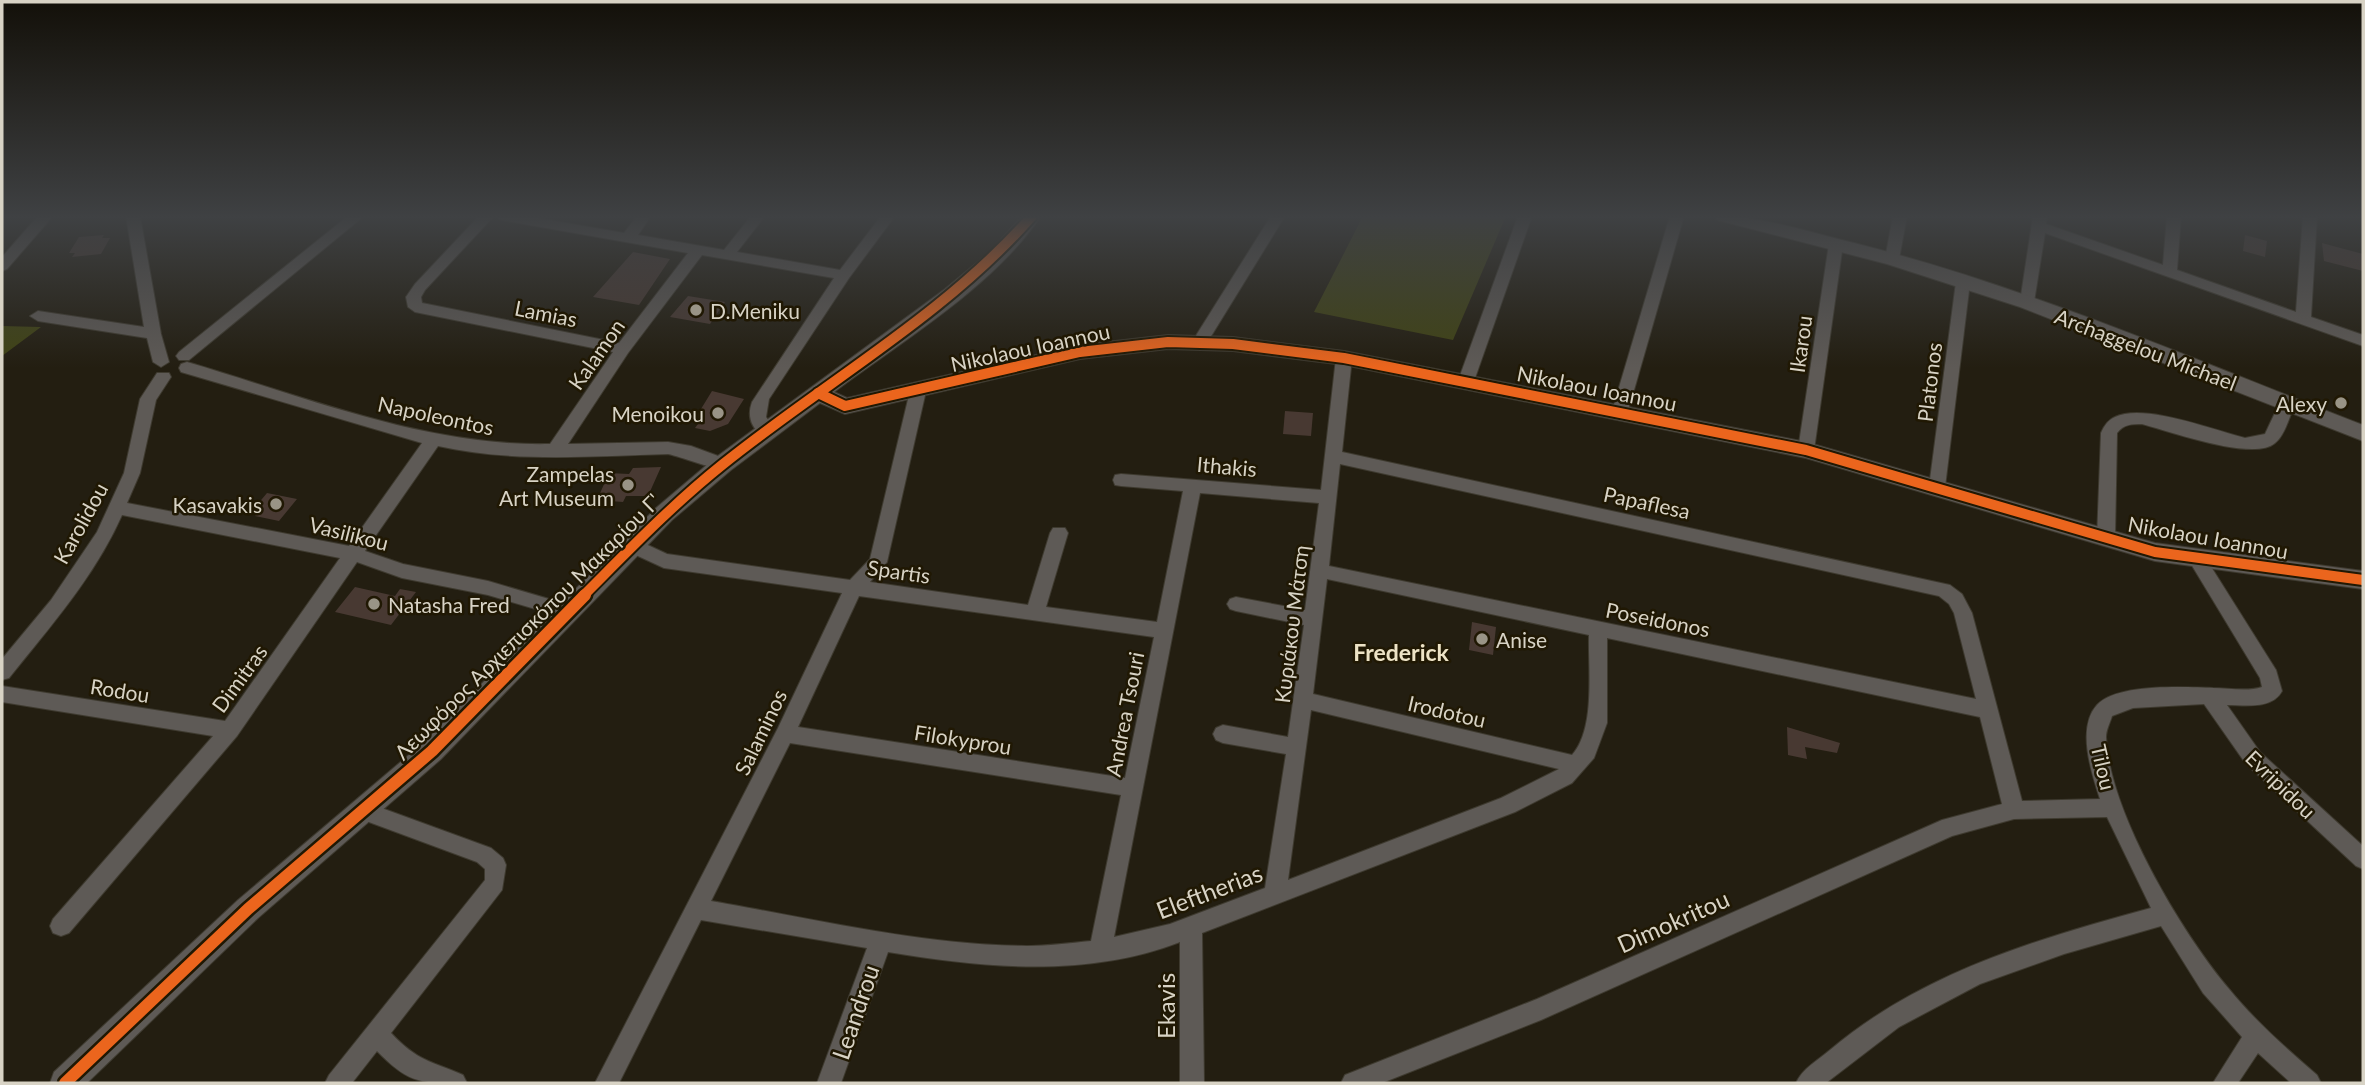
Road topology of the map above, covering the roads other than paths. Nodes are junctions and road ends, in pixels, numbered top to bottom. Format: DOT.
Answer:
graph roads {
  1 [pos="142,267"];
  2 [pos="297,267"];
  3 [pos="439,267"];
  4 [pos="686,267"];
  5 [pos="795,267"];
  6 [pos="850,267"];
  7 [pos="984,267"];
  8 [pos="1247,267"];
  9 [pos="1507,267"];
  10 [pos="1662,267"];
  11 [pos="1833,267"];
  12 [pos="1916,267"];
  13 [pos="2032,267"];
  14 [pos="2156,267"];
  15 [pos="2170,267"];
  16 [pos="2307,267"];
  17 [pos="2170,272"];
  18 [pos="844,275"];
  19 [pos="1963,282"];
  20 [pos="2026,302"];
  21 [pos="38,316"];
  22 [pos="2303,319"];
  23 [pos="153,334"];
  24 [pos="2363,341"];
  25 [pos="1200,342"];
  26 [pos="624,349"];
  27 [pos="1344,358"];
  28 [pos="185,362"];
  29 [pos="162,370"];
  30 [pos="1466,381"];
  31 [pos="918,391"];
  32 [pos="818,393"];
  33 [pos="2287,404"];
  34 [pos="1620,411"];
  35 [pos="769,432"];
  36 [pos="2363,433"];
  37 [pos="433,440"];
  38 [pos="555,450"];
  39 [pos="1806,450"];
  40 [pos="1333,456"];
  41 [pos="723,464"];
  42 [pos="1121,480"];
  43 [pos="1193,486"];
  44 [pos="1937,487"];
  45 [pos="1330,497"];
  46 [pos="118,508"];
  47 [pos="1059,533"];
  48 [pos="2106,538"];
  49 [pos="631,545"];
  50 [pos="354,554"];
  51 [pos="2197,559"];
  52 [pos="1321,571"];
  53 [pos="2363,580"];
  54 [pos="853,588"];
  55 [pos="1236,604"];
  56 [pos="566,611"];
  57 [pos="1035,613"];
  58 [pos="1312,619"];
  59 [pos="1164,631"];
  60 [pos="1598,631"];
  61 [pos="2,672"];
  62 [pos="2,694"];
  63 [pos="2211,698"];
  64 [pos="1305,700"];
  65 [pos="1987,710"];
  66 [pos="230,730"];
  67 [pos="785,734"];
  68 [pos="1223,734"];
  69 [pos="1298,747"];
  70 [pos="1578,765"];
  71 [pos="1133,788"];
  72 [pos="2114,808"];
  73 [pos="2014,810"];
  74 [pos="365,811"];
  75 [pos="2363,859"];
  76 [pos="1275,894"];
  77 [pos="696,909"];
  78 [pos="2164,915"];
  79 [pos="61,926"];
  80 [pos="1192,928"];
  81 [pos="881,940"];
  82 [pos="1100,951"];
  83 [pos="377,1034"];
  84 [pos="2256,1036"];
  85 [pos="65,1083"];
  86 [pos="337,1083"];
  87 [pos="455,1083"];
  88 [pos="607,1083"];
  89 [pos="829,1083"];
  90 [pos="1192,1083"];
  91 [pos="1353,1083"];
  92 [pos="1808,1083"];
  93 [pos="2225,1083"];
  94 [pos="2309,1083"];
  1 -- 23 [label="street"];
  2 -- 28 [label="street"];
  3 -- 26 [label="street, Lamias"];
  4 -- 26 [label="street, Kalamon"];
  5 -- 18 [label="street"];
  6 -- 18 [label="street"];
  7 -- 32 [label="street, Λεωφόρος Αρχιεπισκόπου Μακαρίου Γ'"];
  8 -- 25 [label="street"];
  9 -- 30 [label="street"];
  10 -- 34 [label="street"];
  11 -- 39 [label="street, Ikarou"];
  12 -- 19 [label="street, Archaggelou Michael"];
  13 -- 20 [label="street"];
  14 -- 17 [label="street"];
  15 -- 17 [label="street"];
  16 -- 22 [label="street"];
  17 -- 22 [label="street"];
  18 -- 35 [label="street"];
  19 -- 20 [label="street, Archaggelou Michael"];
  19 -- 44 [label="street, Platonos"];
  20 -- 33 [label="street, Archaggelou Michael"];
  21 -- 23 [label="street"];
  22 -- 24 [label="street"];
  23 -- 29 [label="street"];
  25 -- 27 [label="street, Nikolaou Ioannou"];
  25 -- 31 [label="street, Nikolaou Ioannou"];
  26 -- 38 [label="street, Kalamon"];
  27 -- 30 [label="street, Nikolaou Ioannou"];
  27 -- 40 [label="street, Κυριάκου Μάτση"];
  28 -- 29 [label="street"];
  28 -- 37 [label="street, Napoleontos"];
  29 -- 46 [label="street, Karolidou"];
  30 -- 34 [label="street, Nikolaou Ioannou"];
  31 -- 32 [label="street, Nikolaou Ioannou"];
  31 -- 54 [label="street, Salaminos"];
  32 -- 35 [label="street, Λεωφόρος Αρχιεπισκόπου Μακαρίου Γ'"];
  33 -- 36 [label="street, Archaggelou Michael"];
  33 -- 48 [label="street"];
  34 -- 39 [label="street, Nikolaou Ioannou"];
  35 -- 41 [label="street, Λεωφόρος Αρχιεπισκόπου Μακαρίου Γ'"];
  37 -- 38 [label="street, Napoleontos"];
  37 -- 50 [label="street, Dimitras"];
  38 -- 41 [label="street, Napoleontos"];
  39 -- 44 [label="street, Nikolaou Ioannou"];
  40 -- 45 [label="street, Κυριάκου Μάτση"];
  40 -- 65 [label="street, Papaflesa"];
  41 -- 49 [label="street, Λεωφόρος Αρχιεπισκόπου Μακαρίου Γ'"];
  42 -- 43 [label="street, Ithakis"];
  43 -- 45 [label="street, Ithakis"];
  43 -- 59 [label="street, Andrea Tsouri"];
  44 -- 48 [label="street, Nikolaou Ioannou"];
  45 -- 52 [label="street, Κυριάκου Μάτση"];
  46 -- 50 [label="street, Vasilikou"];
  46 -- 61 [label="street, Karolidou"];
  47 -- 57 [label="street"];
  48 -- 51 [label="street, Nikolaou Ioannou"];
  49 -- 54 [label="street, Spartis"];
  49 -- 56 [label="street, Λεωφόρος Αρχιεπισκόπου Μακαρίου Γ'"];
  50 -- 56 [label="street, Vasilikou"];
  50 -- 66 [label="street, Dimitras"];
  51 -- 53 [label="street, Nikolaou Ioannou"];
  51 -- 63 [label="street, Tilou"];
  52 -- 58 [label="street, Κυριάκου Μάτση"];
  52 -- 60 [label="street, Poseidonos"];
  54 -- 57 [label="street, Spartis"];
  54 -- 67 [label="street, Salaminos"];
  55 -- 58 [label="street"];
  56 -- 74 [label="street, Λεωφόρος Αρχιεπισκόπου Μακαρίου Γ'"];
  57 -- 59 [label="street, Spartis"];
  58 -- 64 [label="street, Κυριάκου Μάτση"];
  59 -- 71 [label="street, Andrea Tsouri"];
  60 -- 65 [label="street, Poseidonos"];
  60 -- 70 [label="street, Eleftherias"];
  62 -- 66 [label="street, Rodou"];
  63 -- 72 [label="street, Tilou"];
  63 -- 75 [label="street, Evripidou"];
  64 -- 69 [label="street, Κυριάκου Μάτση"];
  64 -- 70 [label="street, Irodotou"];
  65 -- 73 [label="street"];
  66 -- 79 [label="street, Dimitras"];
  67 -- 71 [label="street, Filokyprou"];
  67 -- 77 [label="street, Salaminos"];
  68 -- 69 [label="street"];
  69 -- 76 [label="street, Κυριάκου Μάτση"];
  70 -- 76 [label="street, Eleftherias"];
  71 -- 82 [label="street, Andrea Tsouri"];
  72 -- 73 [label="street, Dimokritou"];
  72 -- 78 [label="street, Tilou"];
  73 -- 91 [label="street, Dimokritou"];
  74 -- 83 [label="street"];
  74 -- 85 [label="street, Λεωφόρος Αρχιεπισκόπου Μακαρίου Γ'"];
  76 -- 80 [label="street, Eleftherias"];
  77 -- 81 [label="street, Eleftherias"];
  77 -- 88 [label="street, Salaminos"];
  78 -- 84 [label="street, Tilou"];
  78 -- 92 [label="street"];
  80 -- 82 [label="street, Eleftherias"];
  80 -- 90 [label="street, Ekavis"];
  81 -- 82 [label="street, Eleftherias"];
  81 -- 89 [label="street, Leandrou"];
  83 -- 86 [label="street"];
  83 -- 87 [label="street"];
  84 -- 93 [label="street"];
  84 -- 94 [label="street, Tilou"];
}
